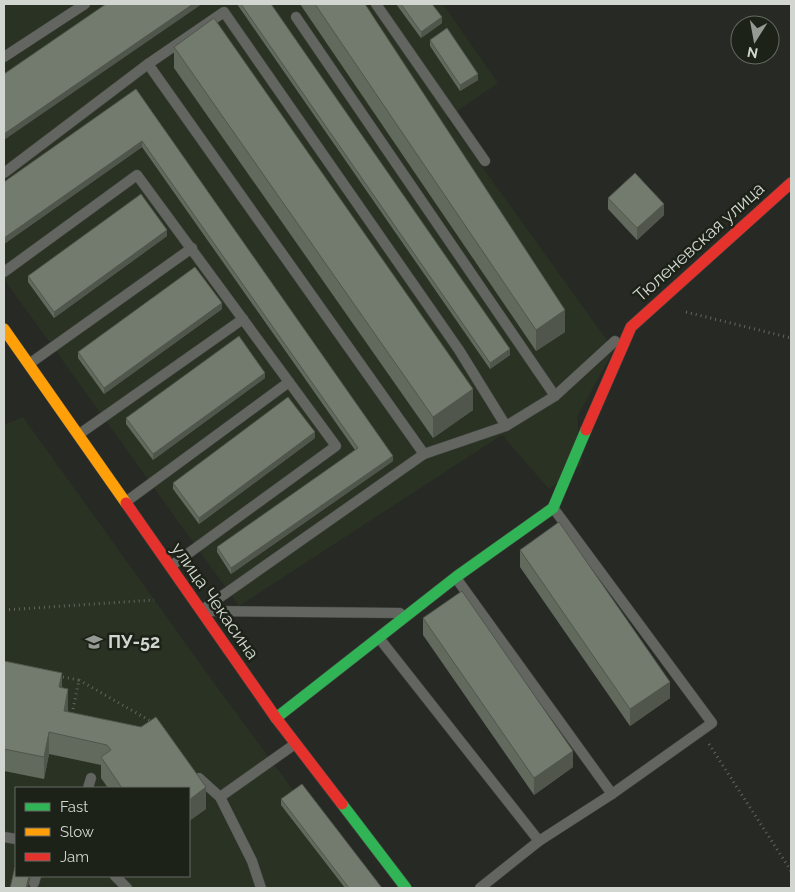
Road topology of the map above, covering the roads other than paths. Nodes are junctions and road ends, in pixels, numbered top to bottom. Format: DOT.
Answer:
graph roads {
  1 [pos="84,4"];
  2 [pos="376,4"];
  3 [pos="296,17"];
  4 [pos="4,57"];
  5 [pos="148,64"];
  6 [pos="485,161"];
  7 [pos="4,173"];
  8 [pos="791,183"];
  9 [pos="192,248"];
  10 [pos="4,272"];
  11 [pos="243,319"];
  12 [pos="631,327"];
  13 [pos="4,329"];
  14 [pos="28,364"];
  15 [pos="289,382"];
  16 [pos="555,396"];
  17 [pos="506,426"];
  18 [pos="78,435"];
  19 [pos="424,454"];
  20 [pos="125,503"];
  21 [pos="553,508"];
  22 [pos="170,567"];
  23 [pos="456,577"];
  24 [pos="201,611"];
  25 [pos="410,613"];
  26 [pos="378,637"];
  27 [pos="276,718"];
  28 [pos="296,744"];
  29 [pos="91,778"];
  30 [pos="199,778"];
  31 [pos="88,787"];
  32 [pos="612,794"];
  33 [pos="220,797"];
  34 [pos="539,841"];
  35 [pos="116,877"];
  36 [pos="127,888"];
  37 [pos="261,888"];
  38 [pos="406,888"];
  39 [pos="480,888"];
  1 -- 4 [label="lane"];
  2 -- 6 [label="lane"];
  3 -- 16 [label="lane"];
  5 -- 7 [label="lane"];
  5 -- 17 [label="lane"];
  5 -- 19 [label="lane"];
  8 -- 12 [label="street, Тюленевская улица"];
  9 -- 10 [label="lane"];
  9 -- 11 [label="lane"];
  9 -- 14 [label="lane"];
  11 -- 15 [label="lane"];
  11 -- 18 [label="lane"];
  12 -- 16 [label="lane"];
  12 -- 21 [label="street"];
  13 -- 14 [label="street, улица Чекасина"];
  14 -- 18 [label="street, улица Чекасина"];
  15 -- 20 [label="lane"];
  15 -- 22 [label="lane"];
  16 -- 17 [label="lane"];
  17 -- 19 [label="lane"];
  18 -- 20 [label="street, улица Чекасина"];
  19 -- 24 [label="lane"];
  20 -- 22 [label="street, улица Чекасина"];
  21 -- 23 [label="street"];
  21 -- 32 [label="lane"];
  22 -- 24 [label="street, улица Чекасина"];
  23 -- 25 [label="street"];
  23 -- 32 [label="lane"];
  24 -- 25 [label="lane"];
  24 -- 27 [label="street, улица Чекасина"];
  25 -- 26 [label="street"];
  26 -- 27 [label="street"];
  26 -- 34 [label="lane"];
  27 -- 28 [label="street, улица Чекасина"];
  28 -- 33 [label="lane"];
  28 -- 38 [label="street, улица Чекасина"];
  29 -- 31 [label="lane"];
  30 -- 33 [label="lane"];
  32 -- 34 [label="lane"];
  33 -- 37 [label="lane"];
  34 -- 39 [label="lane"];
  35 -- 36 [label="lane"];
}
